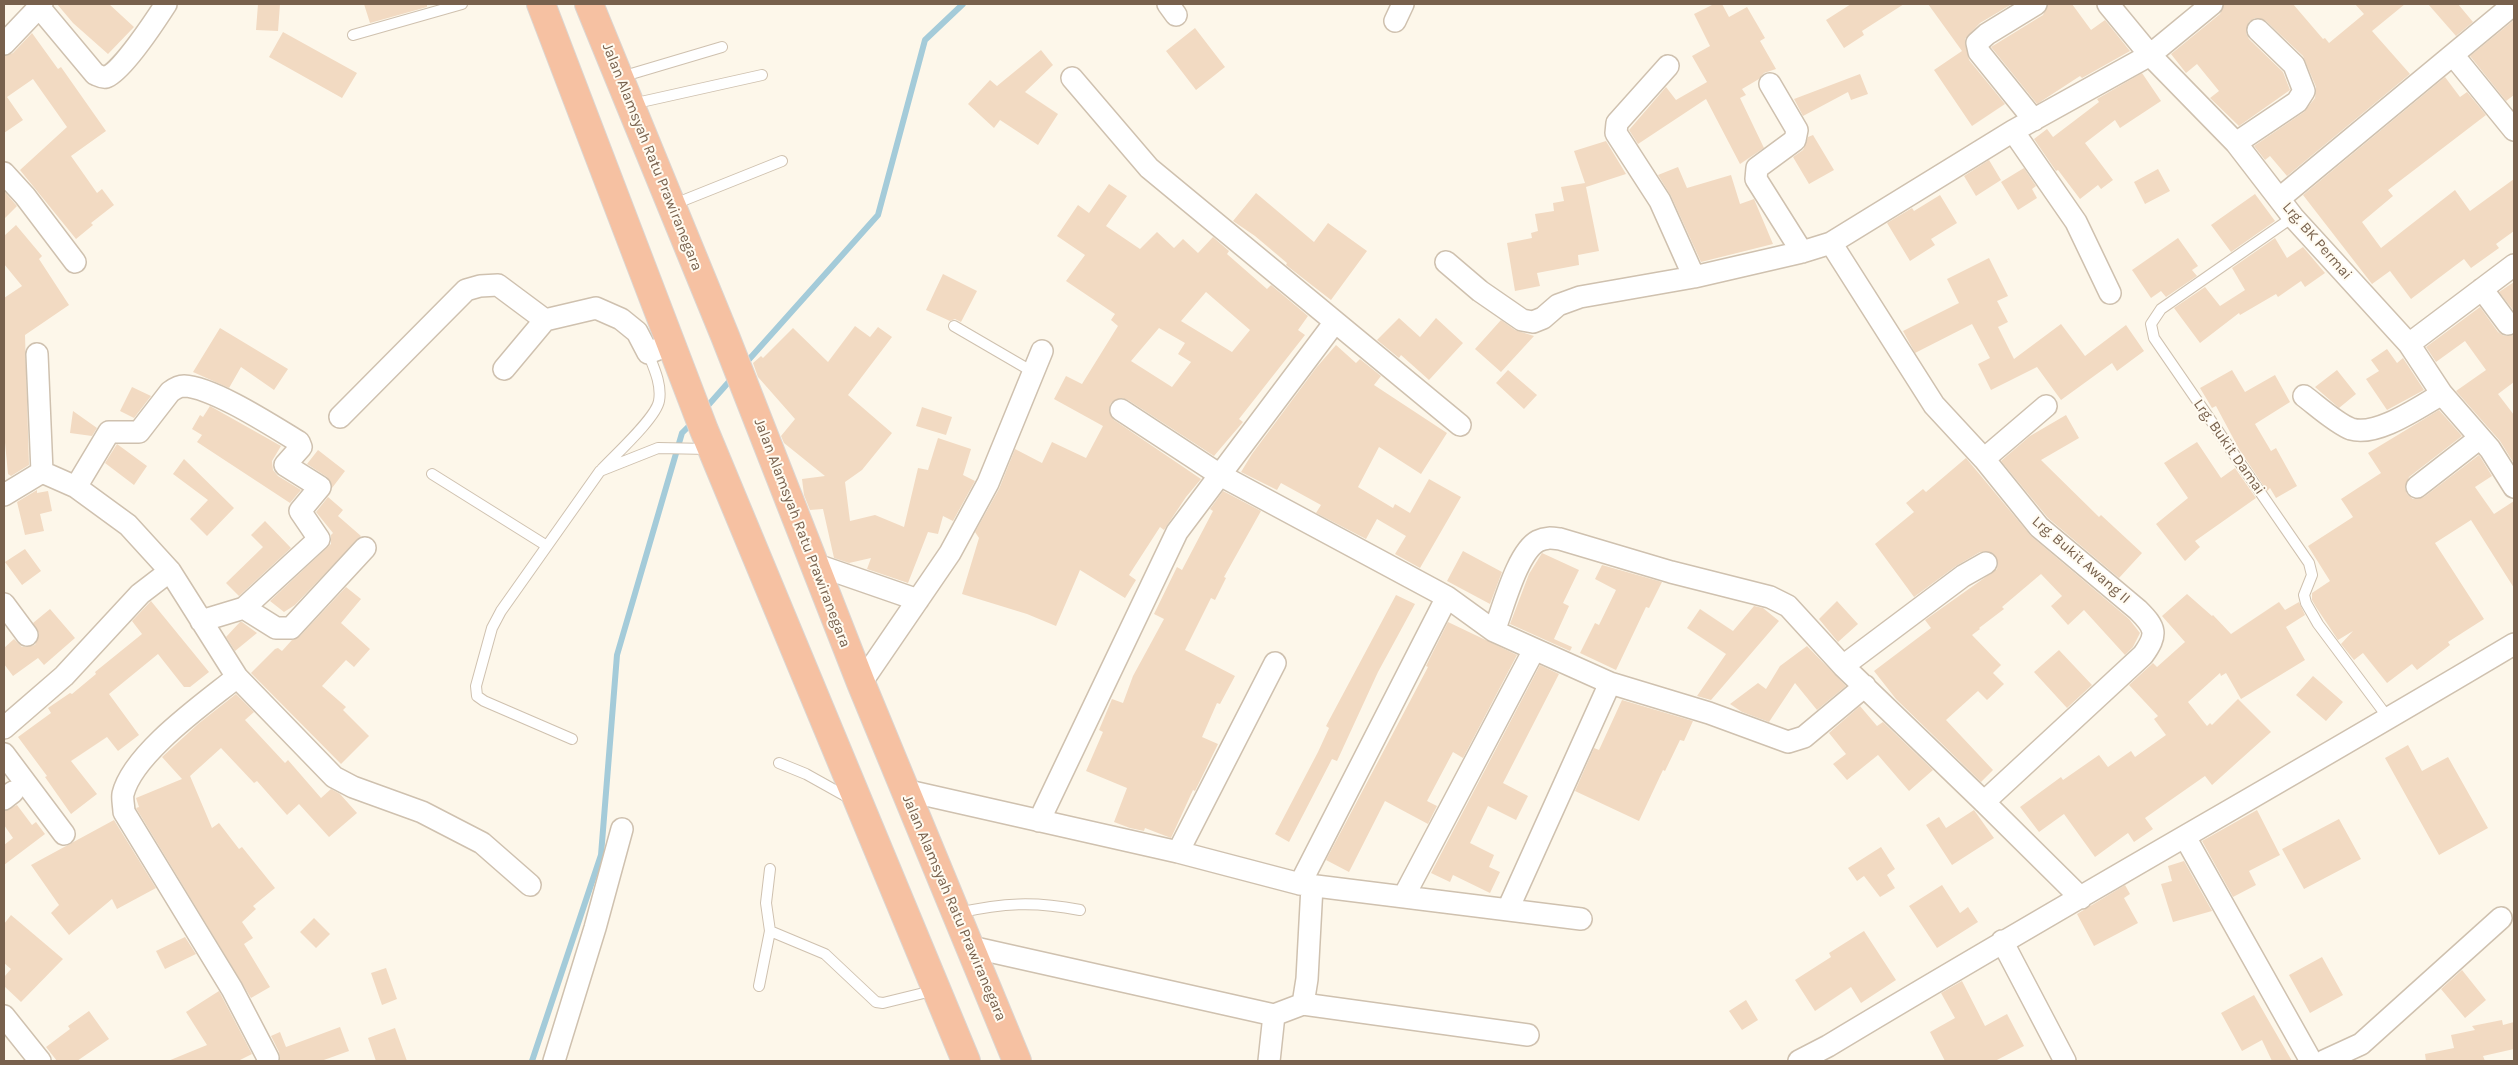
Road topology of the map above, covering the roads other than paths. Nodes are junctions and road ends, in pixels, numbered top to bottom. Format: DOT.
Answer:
graph roads {
  1 [pos="166,4"];
  2 [pos="462,4"];
  3 [pos="541,4"];
  4 [pos="589,4"];
  5 [pos="2036,4"];
  6 [pos="2108,4"];
  7 [pos="2212,4"];
  8 [pos="2514,4"];
  9 [pos="40,6"];
  10 [pos="2258,30"];
  11 [pos="353,35"];
  12 [pos="4,44"];
  13 [pos="722,47"];
  14 [pos="2150,55"];
  15 [pos="2453,55"];
  16 [pos="1668,66"];
  17 [pos="762,75"];
  18 [pos="620,78"];
  19 [pos="1072,78"];
  20 [pos="1770,84"];
  21 [pos="630,105"];
  22 [pos="2034,120"];
  23 [pos="2514,130"];
  24 [pos="2014,131"];
  25 [pos="2236,143"];
  26 [pos="782,161"];
  27 [pos="4,173"];
  28 [pos="2280,198"];
  29 [pos="671,205"];
  30 [pos="2293,217"];
  31 [pos="1831,243"];
  32 [pos="1802,252"];
  33 [pos="75,262"];
  34 [pos="1446,262"];
  35 [pos="2514,265"];
  36 [pos="1694,277"];
  37 [pos="2482,289"];
  38 [pos="2110,294"];
  39 [pos="545,320"];
  40 [pos="1335,322"];
  41 [pos="2508,324"];
  42 [pos="954,326"];
  43 [pos="2409,344"];
  44 [pos="659,349"];
  45 [pos="1042,351"];
  46 [pos="37,354"];
  47 [pos="504,370"];
  48 [pos="1033,372"];
  49 [pos="2442,394"];
  50 [pos="2304,396"];
  51 [pos="2046,406"];
  52 [pos="1121,410"];
  53 [pos="340,417"];
  54 [pos="1460,425"];
  55 [pos="2480,438"];
  56 [pos="703,442"];
  57 [pos="1984,459"];
  58 [pos="42,472"];
  59 [pos="600,472"];
  60 [pos="432,474"];
  61 [pos="1220,475"];
  62 [pos="76,487"];
  63 [pos="2417,487"];
  64 [pos="2514,487"];
  65 [pos="4,495"];
  66 [pos="547,546"];
  67 [pos="365,548"];
  68 [pos="1986,563"];
  69 [pos="814,564"];
  70 [pos="170,571"];
  71 [pos="1447,597"];
  72 [pos="918,600"];
  73 [pos="4,604"];
  74 [pos="244,608"];
  75 [pos="201,621"];
  76 [pos="1494,631"];
  77 [pos="27,636"];
  78 [pos="2514,644"];
  79 [pos="1534,650"];
  80 [pos="1275,663"];
  81 [pos="1843,666"];
  82 [pos="237,677"];
  83 [pos="861,684"];
  84 [pos="1610,684"];
  85 [pos="1865,686"];
  86 [pos="2389,719"];
  87 [pos="4,728"];
  88 [pos="572,739"];
  89 [pos="4,754"];
  90 [pos="779,763"];
  91 [pos="904,790"];
  92 [pos="1984,802"];
  93 [pos="859,803"];
  94 [pos="1039,821"];
  95 [pos="622,829"];
  96 [pos="64,834"];
  97 [pos="2185,837"];
  98 [pos="1178,852"];
  99 [pos="770,869"];
  100 [pos="530,885"];
  101 [pos="1306,885"];
  102 [pos="1404,896"];
  103 [pos="2081,898"];
  104 [pos="1508,909"];
  105 [pos="1080,910"];
  106 [pos="956,913"];
  107 [pos="2501,918"];
  108 [pos="1581,919"];
  109 [pos="770,931"];
  110 [pos="2002,941"];
  111 [pos="971,947"];
  112 [pos="759,986"];
  113 [pos="937,990"];
  114 [pos="1303,1004"];
  115 [pos="4,1016"];
  116 [pos="1274,1016"];
  117 [pos="1528,1034"];
  118 [pos="1833,1054"];
  119 [pos="268,1058"];
  120 [pos="40,1061"];
  121 [pos="554,1061"];
  122 [pos="966,1061"];
  123 [pos="1017,1061"];
  124 [pos="1269,1061"];
  125 [pos="1799,1061"];
  126 [pos="2065,1061"];
  127 [pos="2312,1061"];
  128 [pos="2324,1061"];
  1 -- 9 [label="street"];
  2 -- 11 [label="lane"];
  3 -- 44 [label="highway"];
  4 -- 18 [label="highway, Jalan Alamsyah Ratu Prawiranegara"];
  5 -- 22 [label="street"];
  6 -- 14 [label="street, Lrg. BK Permai"];
  7 -- 14 [label="street"];
  8 -- 15 [label="street"];
  9 -- 12 [label="street"];
  10 -- 25 [label="street"];
  13 -- 18 [label="lane"];
  14 -- 22 [label="street"];
  14 -- 25 [label="street, Lrg. BK Permai"];
  15 -- 23 [label="street"];
  15 -- 28 [label="street"];
  16 -- 36 [label="street"];
  17 -- 21 [label="lane"];
  18 -- 21 [label="highway, Jalan Alamsyah Ratu Prawiranegara"];
  19 -- 40 [label="street"];
  20 -- 32 [label="street"];
  21 -- 29 [label="highway, Jalan Alamsyah Ratu Prawiranegara"];
  22 -- 24 [label="street"];
  24 -- 31 [label="street"];
  24 -- 38 [label="street"];
  25 -- 28 [label="street, Lrg. BK Permai"];
  26 -- 29 [label="lane"];
  27 -- 33 [label="street"];
  28 -- 30 [label="street, Lrg. BK Permai"];
  29 -- 69 [label="highway, Jalan Alamsyah Ratu Prawiranegara"];
  30 -- 43 [label="street, Lrg. BK Permai"];
  30 -- 86 [label="lane, Lrg. Bukit Damai"];
  31 -- 32 [label="street"];
  31 -- 57 [label="street, Lrg. Bukit Awang II"];
  32 -- 36 [label="street"];
  34 -- 36 [label="street"];
  35 -- 37 [label="street"];
  37 -- 41 [label="street"];
  37 -- 43 [label="street"];
  39 -- 44 [label="street"];
  39 -- 47 [label="street"];
  39 -- 53 [label="street"];
  40 -- 54 [label="street"];
  40 -- 61 [label="street"];
  42 -- 48 [label="lane"];
  43 -- 49 [label="street, Lrg. BK Permai"];
  44 -- 56 [label="highway"];
  44 -- 59 [label="lane"];
  45 -- 48 [label="street"];
  46 -- 58 [label="street"];
  48 -- 72 [label="street"];
  49 -- 50 [label="street"];
  49 -- 55 [label="street, Lrg. BK Permai"];
  51 -- 57 [label="street"];
  52 -- 61 [label="street"];
  55 -- 63 [label="street"];
  55 -- 64 [label="street, Lrg. BK Permai"];
  56 -- 59 [label="lane"];
  56 -- 93 [label="highway"];
  57 -- 92 [label="street, Lrg. Bukit Awang II"];
  58 -- 62 [label="street"];
  58 -- 65 [label="street"];
  59 -- 66 [label="lane"];
  60 -- 66 [label="lane"];
  61 -- 71 [label="street"];
  61 -- 94 [label="street"];
  62 -- 70 [label="street"];
  62 -- 74 [label="street"];
  66 -- 88 [label="lane"];
  67 -- 74 [label="street"];
  68 -- 81 [label="street"];
  69 -- 72 [label="street"];
  69 -- 83 [label="highway, Jalan Alamsyah Ratu Prawiranegara"];
  70 -- 75 [label="street"];
  70 -- 87 [label="street"];
  71 -- 76 [label="street"];
  71 -- 101 [label="street"];
  72 -- 83 [label="street"];
  73 -- 77 [label="street"];
  74 -- 75 [label="street"];
  75 -- 82 [label="street"];
  76 -- 79 [label="street"];
  76 -- 81 [label="street"];
  78 -- 86 [label="street"];
  79 -- 84 [label="street"];
  79 -- 102 [label="street"];
  80 -- 98 [label="street"];
  81 -- 85 [label="street"];
  82 -- 100 [label="street"];
  82 -- 119 [label="street"];
  83 -- 91 [label="highway, Jalan Alamsyah Ratu Prawiranegara"];
  84 -- 85 [label="street"];
  84 -- 104 [label="street"];
  85 -- 92 [label="street"];
  86 -- 97 [label="street"];
  89 -- 96 [label="street"];
  90 -- 93 [label="lane"];
  91 -- 94 [label="street"];
  91 -- 106 [label="highway, Jalan Alamsyah Ratu Prawiranegara"];
  92 -- 103 [label="street"];
  93 -- 113 [label="highway"];
  94 -- 98 [label="street"];
  95 -- 121 [label="street"];
  97 -- 103 [label="street"];
  97 -- 127 [label="street"];
  98 -- 101 [label="street"];
  99 -- 109 [label="lane"];
  101 -- 102 [label="street"];
  101 -- 114 [label="street"];
  102 -- 104 [label="street"];
  103 -- 110 [label="street"];
  104 -- 108 [label="street"];
  105 -- 106 [label="lane"];
  106 -- 111 [label="highway, Jalan Alamsyah Ratu Prawiranegara"];
  107 -- 128 [label="street"];
  109 -- 112 [label="lane"];
  109 -- 113 [label="lane"];
  110 -- 118 [label="street"];
  110 -- 126 [label="street"];
  111 -- 116 [label="street"];
  111 -- 123 [label="highway, Jalan Alamsyah Ratu Prawiranegara"];
  113 -- 122 [label="highway"];
  114 -- 116 [label="street"];
  114 -- 117 [label="street"];
  115 -- 120 [label="street"];
  116 -- 124 [label="street"];
  118 -- 125 [label="street"];
}
